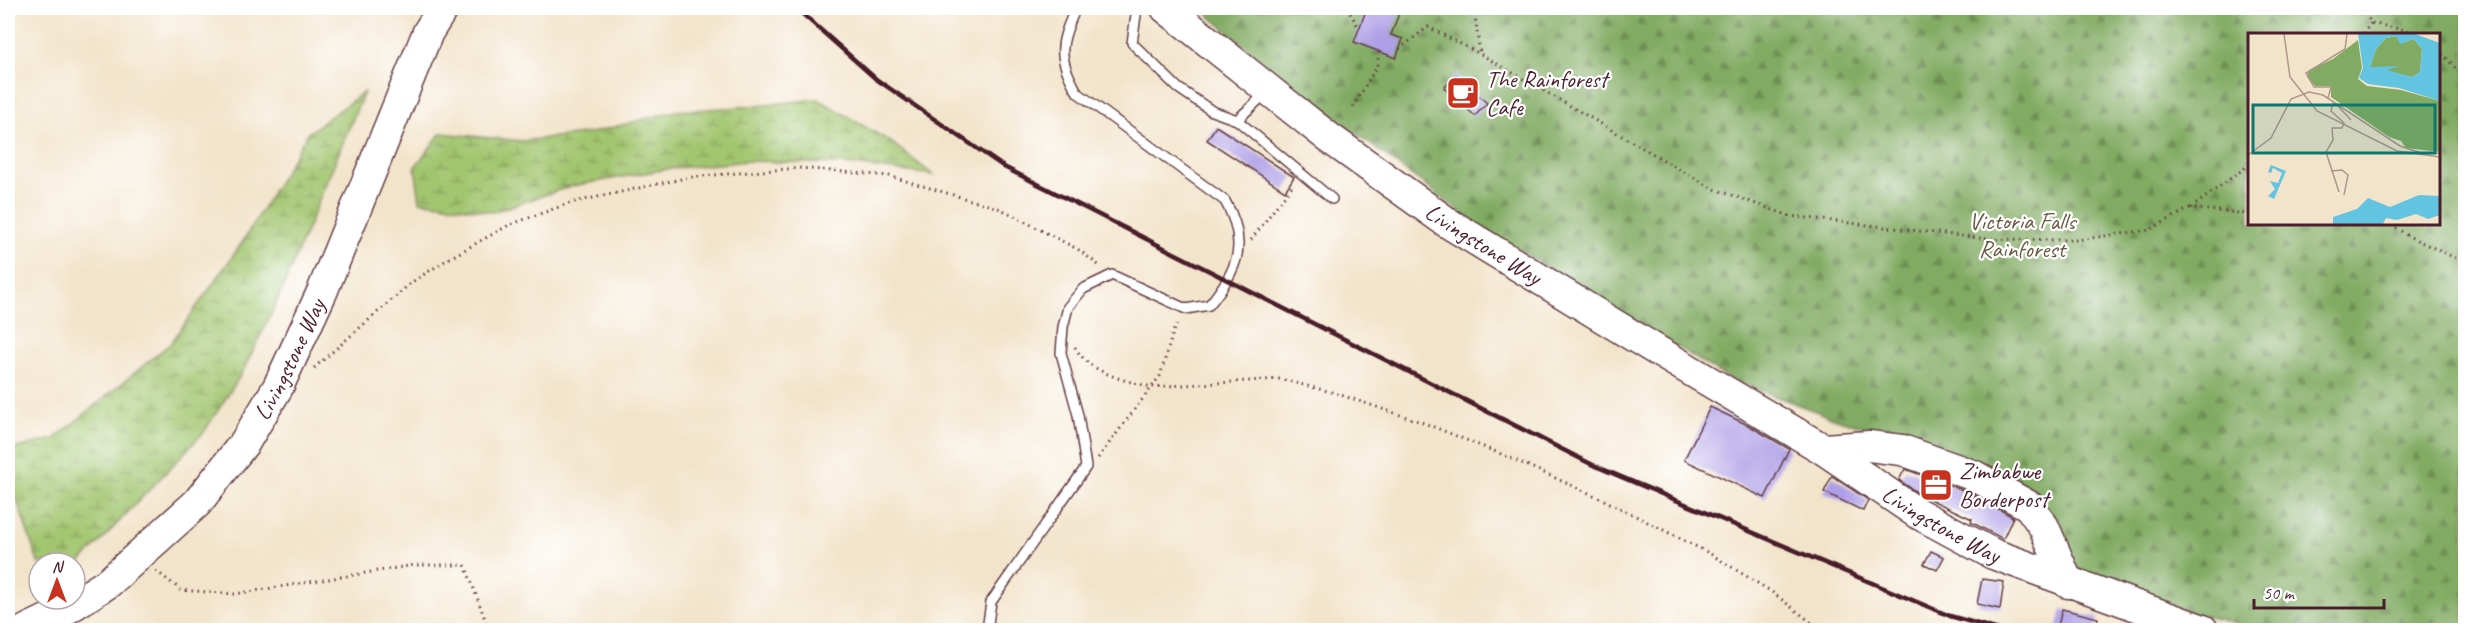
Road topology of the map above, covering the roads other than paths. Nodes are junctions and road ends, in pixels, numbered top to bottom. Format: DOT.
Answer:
graph roads {
  1 [pos="442,8"];
  2 [pos="1076,8"];
  3 [pos="1137,8"];
  4 [pos="1166,8"];
  5 [pos="1269,90"];
  6 [pos="1237,120"];
  7 [pos="1332,199"];
  8 [pos="1823,449"];
  9 [pos="2068,583"];
  10 [pos="26,630"];
  11 [pos="987,630"];
  12 [pos="2204,630"];
  1 -- 10 [label="highway, Livingstone Way"];
  2 -- 11 [label="lane"];
  3 -- 6 [label="lane"];
  4 -- 5 [label="highway, Livingstone Way"];
  5 -- 6 [label="lane"];
  5 -- 8 [label="highway, Livingstone Way"];
  6 -- 7 [label="lane"];
  8 -- 9 [label="highway, Livingstone Way"];
  8 -- 9 [label="highway, Livingstone Way"];
  9 -- 12 [label="highway, Livingstone Way"];
}
